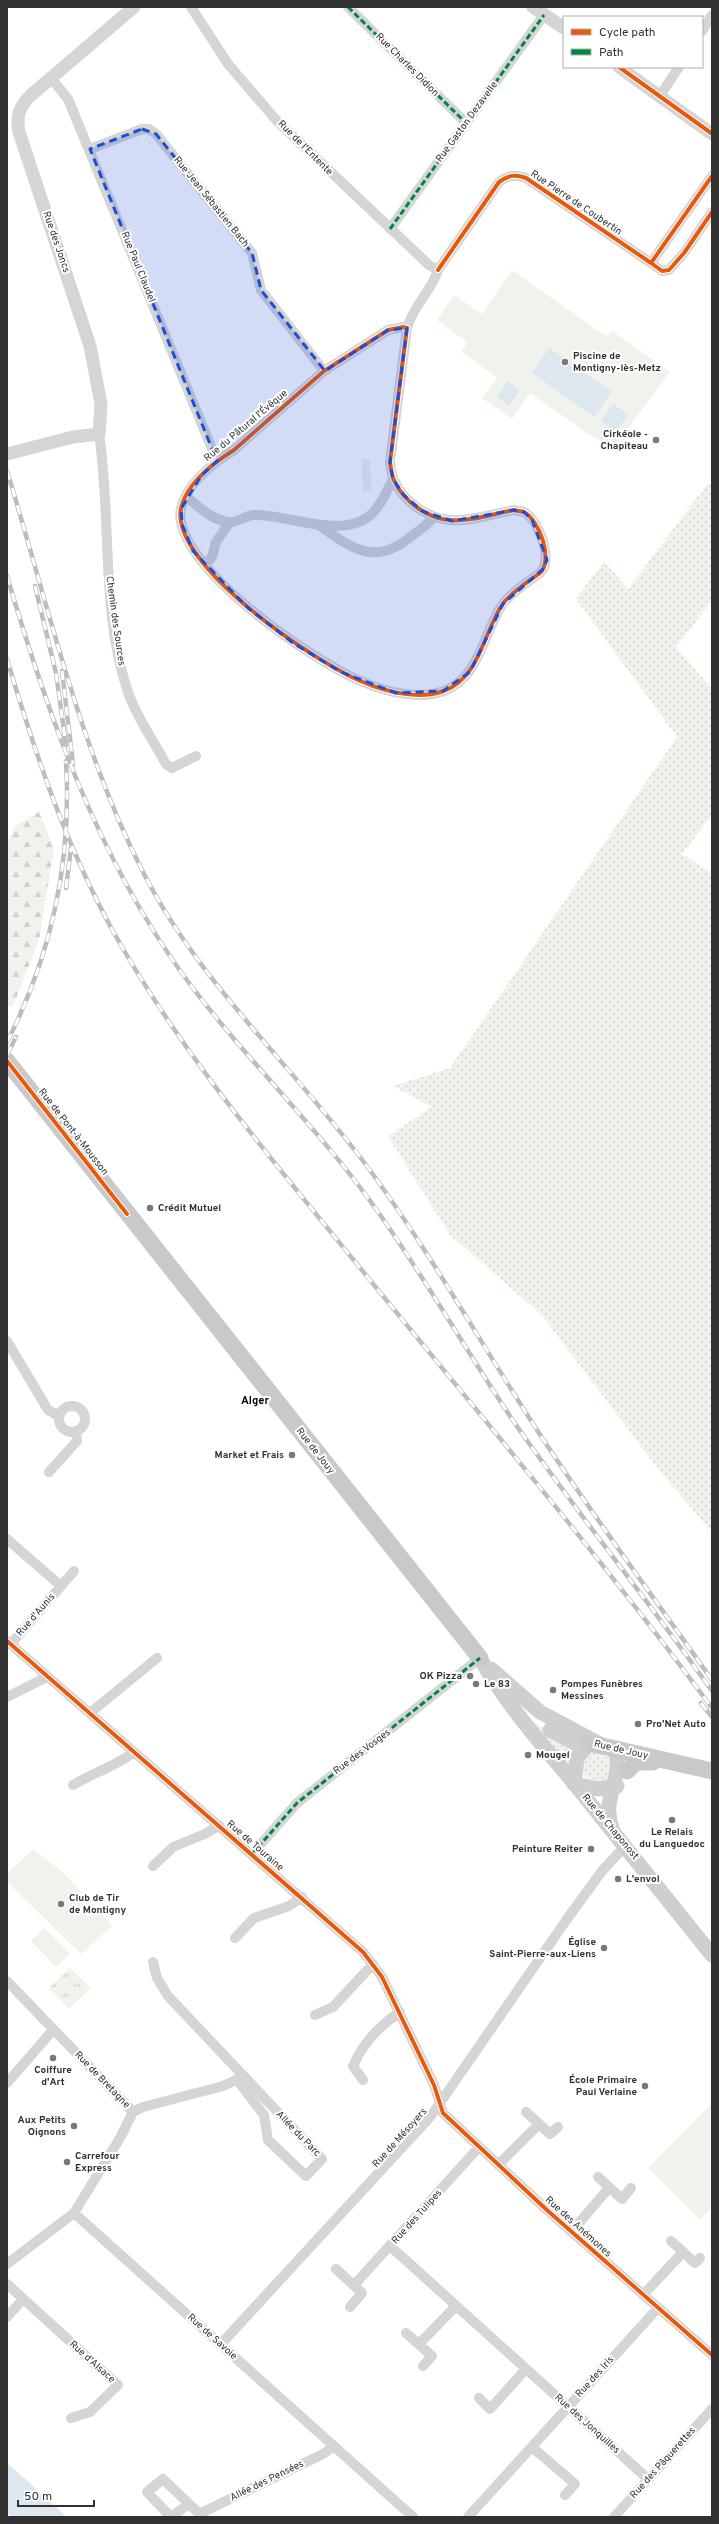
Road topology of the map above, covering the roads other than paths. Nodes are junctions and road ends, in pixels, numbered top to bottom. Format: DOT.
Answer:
graph roads {
  1 [pos="134,7"];
  2 [pos="191,7"];
  3 [pos="348,7"];
  4 [pos="533,7"];
  5 [pos="544,15"];
  6 [pos="712,15"];
  7 [pos="563,27"];
  8 [pos="703,29"];
  9 [pos="620,68"];
  10 [pos="678,68"];
  11 [pos="51,78"];
  12 [pos="659,97"];
  13 [pos="466,123"];
  14 [pos="712,134"];
  15 [pos="90,149"];
  16 [pos="712,176"];
  17 [pos="712,212"];
  18 [pos="390,229"];
  19 [pos="651,263"];
  20 [pos="438,270"];
  21 [pos="407,328"];
  22 [pos="324,371"];
  23 [pos="99,434"];
  24 [pos="7,454"];
  25 [pos="217,461"];
  26 [pos="393,479"];
  27 [pos="186,496"];
  28 [pos="434,517"];
  29 [pos="229,522"];
  30 [pos="320,526"];
  31 [pos="205,565"];
  32 [pos="196,756"];
  33 [pos="9,1068"];
  34 [pos="127,1214"];
  35 [pos="7,1341"];
  36 [pos="59,1416"];
  37 [pos="76,1431"];
  38 [pos="49,1472"];
  39 [pos="7,1539"];
  40 [pos="74,1571"];
  41 [pos="61,1586"];
  42 [pos="9,1642"];
  43 [pos="157,1658"];
  44 [pos="480,1658"];
  45 [pos="47,1677"];
  46 [pos="498,1690"];
  47 [pos="7,1697"];
  48 [pos="90,1713"];
  49 [pos="536,1737"];
  50 [pos="603,1746"];
  51 [pos="134,1752"];
  52 [pos="688,1766"];
  53 [pos="627,1771"];
  54 [pos="712,1771"];
  55 [pos="574,1784"];
  56 [pos="73,1785"];
  57 [pos="615,1786"];
  58 [pos="219,1825"];
  59 [pos="612,1830"];
  60 [pos="625,1846"];
  61 [pos="252,1854"];
  62 [pos="153,1866"];
  63 [pos="302,1897"];
  64 [pos="235,1938"];
  65 [pos="712,1955"];
  66 [pos="153,1962"];
  67 [pos="373,1964"];
  68 [pos="7,1981"];
  69 [pos="400,2012"];
  70 [pos="315,2015"];
  71 [pos="54,2030"];
  72 [pos="240,2079"];
  73 [pos="362,2080"];
  74 [pos="7,2083"];
  75 [pos="270,2104"];
  76 [pos="440,2104"];
  77 [pos="133,2112"];
  78 [pos="526,2112"];
  79 [pos="264,2115"];
  80 [pos="539,2124"];
  81 [pos="558,2127"];
  82 [pos="478,2148"];
  83 [pos="498,2165"];
  84 [pos="598,2177"];
  85 [pos="609,2188"];
  86 [pos="631,2188"];
  87 [pos="74,2212"];
  88 [pos="571,2232"];
  89 [pos="671,2241"];
  90 [pos="390,2246"];
  91 [pos="683,2252"];
  92 [pos="700,2258"];
  93 [pos="7,2264"];
  94 [pos="336,2269"];
  95 [pos="7,2284"];
  96 [pos="354,2285"];
  97 [pos="643,2295"];
  98 [pos="23,2299"];
  99 [pos="456,2306"];
  100 [pos="350,2307"];
  101 [pos="658,2308"];
  102 [pos="7,2317"];
  103 [pos="406,2333"];
  104 [pos="221,2344"];
  105 [pos="419,2344"];
  106 [pos="712,2355"];
  107 [pos="423,2366"];
  108 [pos="526,2369"];
  109 [pos="479,2398"];
  110 [pos="568,2407"];
  111 [pos="712,2409"];
  112 [pos="71,2418"];
  113 [pos="334,2446"];
  114 [pos="532,2446"];
  115 [pos="648,2479"];
  116 [pos="565,2494"];
  117 [pos="189,2504"];
  118 [pos="201,2515"];
  119 [pos="171,2517"];
  120 [pos="413,2517"];
  121 [pos="468,2517"];
  122 [pos="614,2517"];
  1 -- 11 [label="street, Rue des Joncs"];
  2 -- 18 [label="street, Rue de l'Entente"];
  3 -- 13 [label="street, Rue Charles Didion"];
  4 -- 5 [label="street"];
  5 -- 7 [label="street"];
  5 -- 13 [label="street, Rue Gaston Dezavelle"];
  6 -- 8 [label="street"];
  9 -- 12 [label="street"];
  10 -- 12 [label="street"];
  11 -- 15 [label="street, Rue Paul Claudel"];
  11 -- 23 [label="street, Rue des Joncs"];
  12 -- 14 [label="street"];
  13 -- 18 [label="street, Rue Gaston Dezavelle"];
  15 -- 22 [label="street, Rue Jean Sébastien Bach"];
  15 -- 25 [label="street, Rue Paul Claudel"];
  16 -- 19 [label="street"];
  17 -- 19 [label="street, Rue Pierre de Coubertin"];
  18 -- 20 [label="street, Rue de l'Entente"];
  19 -- 20 [label="street, Rue Pierre de Coubertin"];
  20 -- 21 [label="street, Rue Pierre de Coubertin"];
  21 -- 22 [label="street, Rue du Pâtural l'Évêque"];
  21 -- 26 [label="street, Rue du Pâtural l'Évêque"];
  22 -- 25 [label="street, Rue du Pâtural l'Évêque"];
  23 -- 24 [label="street"];
  23 -- 32 [label="street, Chemin des Sources"];
  25 -- 27 [label="street, Rue du Pâtural l'Évêque"];
  26 -- 28 [label="street, Rue du Pâtural l'Évêque"];
  26 -- 30 [label="street"];
  27 -- 29 [label="street"];
  27 -- 31 [label="street, Rue du Pâtural l'Évêque"];
  28 -- 30 [label="street"];
  28 -- 31 [label="street, Rue du Pâtural l'Évêque"];
  29 -- 30 [label="street"];
  29 -- 31 [label="street"];
  33 -- 34 [label="main road, Rue de Pont-à-Mousson"];
  34 -- 44 [label="main road, Rue de Jouy"];
  35 -- 36 [label="street"];
  36 -- 37 [label="street"];
  36 -- 37 [label="street"];
  37 -- 38 [label="street"];
  39 -- 41 [label="street, Rue d'Aunis"];
  40 -- 41 [label="street, Rue d'Aunis"];
  41 -- 42 [label="street, Rue d'Aunis"];
  42 -- 45 [label="street, Rue de Touraine"];
  43 -- 48 [label="street"];
  44 -- 46 [label="main road, Rue de Jouy"];
  44 -- 50 [label="main road"];
  44 -- 61 [label="street, Rue des Vosges"];
  45 -- 47 [label="street"];
  45 -- 48 [label="street, Rue de Touraine"];
  46 -- 49 [label="main road, Rue de Jouy"];
  46 -- 50 [label="main road, Rue de Jouy"];
  48 -- 51 [label="street, Rue de Touraine"];
  49 -- 55 [label="main road, Rue de Chaponost"];
  50 -- 52 [label="main road, Rue de Jouy"];
  50 -- 55 [label="main road"];
  50 -- 57 [label="main road"];
  51 -- 56 [label="street"];
  51 -- 58 [label="street, Rue de Touraine"];
  52 -- 53 [label="main road"];
  52 -- 54 [label="main road, Rue de Jouy"];
  53 -- 57 [label="main road"];
  55 -- 57 [label="main road"];
  55 -- 59 [label="main road, Rue de Chaponost"];
  57 -- 59 [label="main road"];
  58 -- 61 [label="street, Rue de Touraine"];
  58 -- 62 [label="street, Rue de Touraine"];
  59 -- 60 [label="main road, Rue de Chaponost"];
  60 -- 65 [label="main road, Rue de Chaponost"];
  60 -- 76 [label="street, Rue de Mésoyers"];
  61 -- 63 [label="street, Rue de Touraine"];
  63 -- 64 [label="street"];
  63 -- 67 [label="street, Rue de Touraine"];
  66 -- 72 [label="street, Allée du Parc"];
  67 -- 69 [label="street, Rue de Touraine"];
  67 -- 70 [label="street"];
  68 -- 71 [label="street, Rue de Bretagne"];
  69 -- 73 [label="street"];
  69 -- 76 [label="street, Rue de Touraine"];
  71 -- 74 [label="street"];
  71 -- 77 [label="street, Rue de Bretagne"];
  72 -- 75 [label="street, Allée du Parc"];
  72 -- 77 [label="street"];
  72 -- 79 [label="street, Allée du Parc"];
  75 -- 79 [label="street, Allée du Parc"];
  75 -- 79 [label="street, Allée du Parc"];
  76 -- 82 [label="street, Rue des Anémones"];
  76 -- 104 [label="street, Rue de Mésoyers"];
  77 -- 87 [label="street, Rue de Bretagne"];
  78 -- 80 [label="street"];
  80 -- 81 [label="street"];
  80 -- 83 [label="street"];
  82 -- 83 [label="street, Rue des Anémones"];
  82 -- 90 [label="street, Rue des Tulipes"];
  83 -- 88 [label="street, Rue des Anémones"];
  84 -- 85 [label="street"];
  85 -- 86 [label="street"];
  85 -- 88 [label="street, Rue des Anémones"];
  87 -- 93 [label="street"];
  87 -- 104 [label="street, Rue de Savoie"];
  88 -- 97 [label="street, Rue des Anémones"];
  89 -- 91 [label="street"];
  90 -- 96 [label="street, Rue des Tulipes"];
  90 -- 99 [label="street, Rue des Jonquilles"];
  91 -- 92 [label="street"];
  91 -- 97 [label="street"];
  94 -- 96 [label="street"];
  95 -- 98 [label="street, Rue d'Alsace"];
  96 -- 100 [label="street"];
  97 -- 101 [label="street, Rue des Anémones"];
  98 -- 102 [label="street"];
  98 -- 112 [label="street, Rue d'Alsace"];
  99 -- 105 [label="street"];
  99 -- 108 [label="street, Rue des Jonquilles"];
  101 -- 106 [label="street, Rue des Anémones"];
  101 -- 110 [label="street, Rue des Iris"];
  103 -- 105 [label="street"];
  104 -- 113 [label="street, Rue de Savoie"];
  105 -- 107 [label="street"];
  108 -- 109 [label="street"];
  108 -- 110 [label="street, Rue des Jonquilles"];
  110 -- 114 [label="street, Rue des Iris"];
  110 -- 115 [label="street, Rue des Jonquilles"];
  111 -- 115 [label="street, Rue des Pâquerettes"];
  113 -- 118 [label="street, Allée des Pensées"];
  113 -- 120 [label="street, Rue de Savoie"];
  114 -- 116 [label="street"];
  114 -- 121 [label="street, Rue des Iris"];
  115 -- 122 [label="street, Rue des Pâquerettes"];
  117 -- 118 [label="street, Allée des Pensées"];
  117 -- 119 [label="street, Allée des Pensées"];
  117 -- 119 [label="street, Allée des Pensées"];
}
